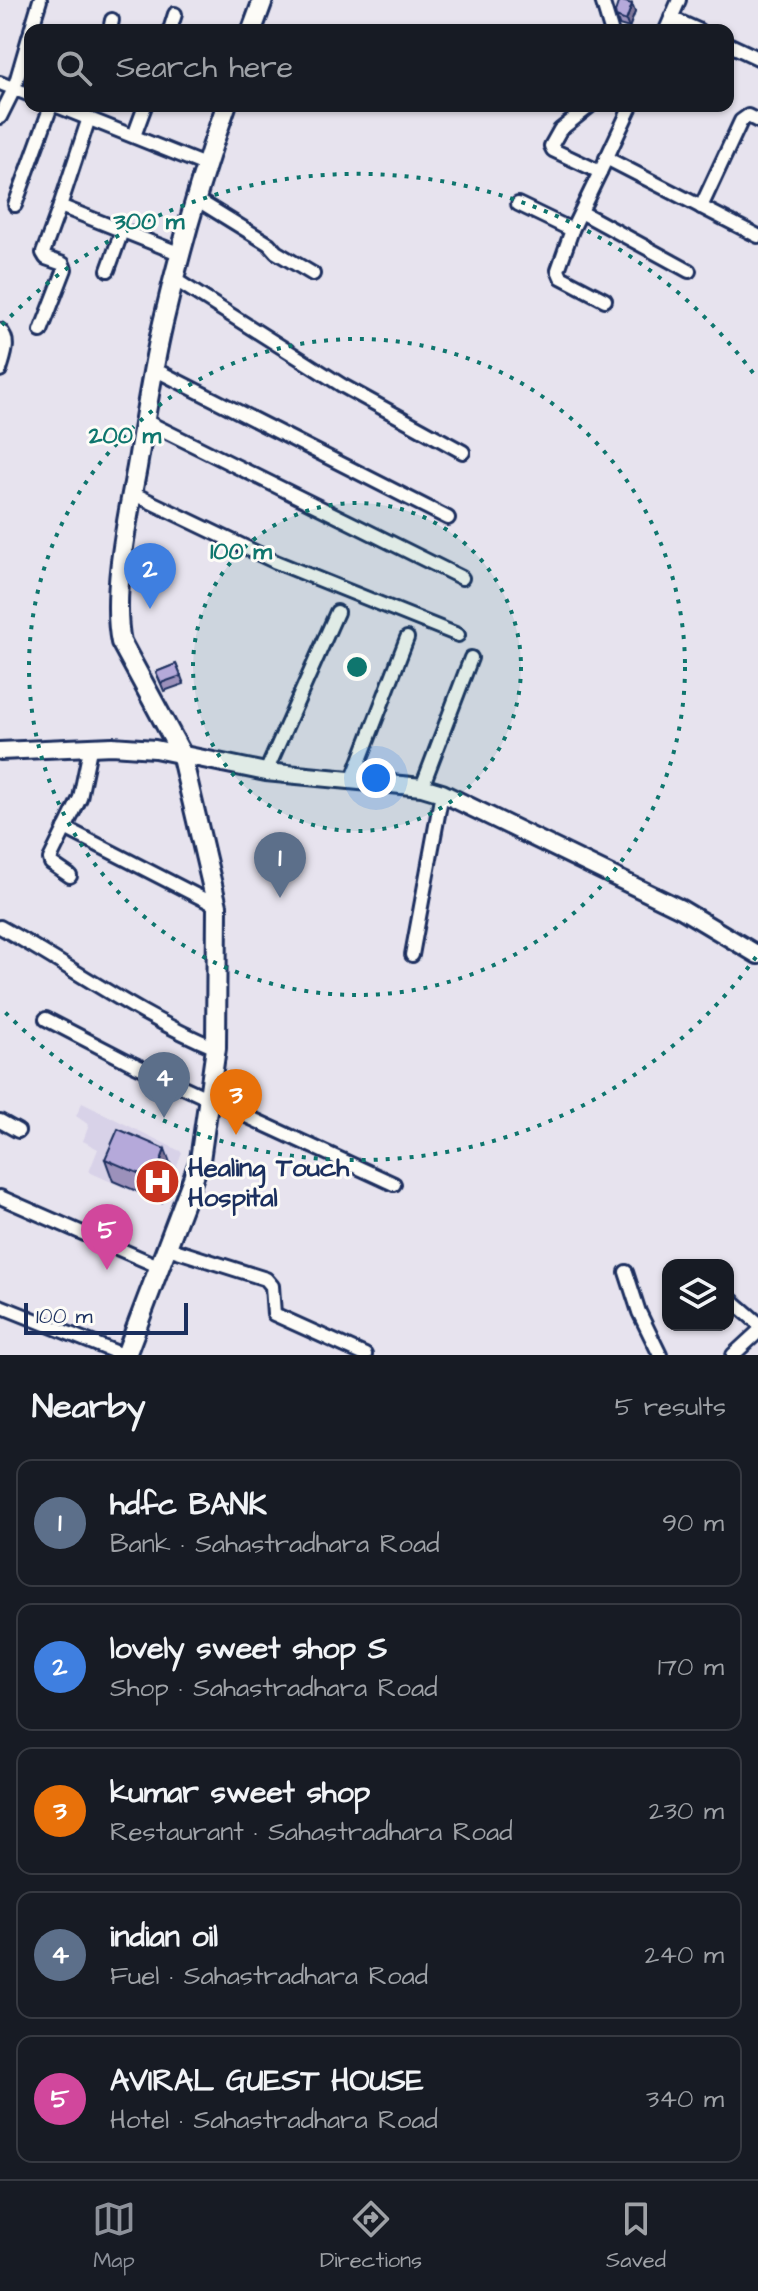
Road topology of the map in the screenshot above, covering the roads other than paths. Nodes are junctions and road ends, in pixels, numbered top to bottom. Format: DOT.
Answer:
graph roads {
  1 [pos="40,0"];
  2 [pos="263,0"];
  3 [pos="602,0"];
  4 [pos="679,0"];
  5 [pos="175,14"];
  6 [pos="33,24"];
  7 [pos="172,24"];
  8 [pos="254,24"];
  9 [pos="609,24"];
  10 [pos="669,24"];
  11 [pos="734,47"];
  12 [pos="24,55"];
  13 [pos="758,58"];
  14 [pos="0,83"];
  15 [pos="14,89"];
  16 [pos="24,93"];
  17 [pos="59,112"];
  18 [pos="74,112"];
  19 [pos="143,112"];
  20 [pos="224,112"];
  21 [pos="582,112"];
  22 [pos="628,112"];
  23 [pos="0,117"];
  24 [pos="89,118"];
  25 [pos="758,121"];
  26 [pos="134,136"];
  27 [pos="606,158"];
  28 [pos="205,165"];
  29 [pos="600,172"];
  30 [pos="196,199"];
  31 [pos="518,204"];
  32 [pos="15,205"];
  33 [pos="60,206"];
  34 [pos="701,207"];
  35 [pos="581,212"];
  36 [pos="572,230"];
  37 [pos="122,231"];
  38 [pos="757,233"];
  39 [pos="181,254"];
  40 [pos="108,270"];
  41 [pos="689,271"];
  42 [pos="313,274"];
  43 [pos="174,279"];
  44 [pos="605,300"];
  45 [pos="0,330"];
  46 [pos="41,331"];
  47 [pos="154,369"];
  48 [pos="0,370"];
  49 [pos="145,421"];
  50 [pos="463,452"];
  51 [pos="132,493"];
  52 [pos="448,518"];
  53 [pos="462,578"];
  54 [pos="337,612"];
  55 [pos="458,635"];
  56 [pos="407,638"];
  57 [pos="471,658"];
  58 [pos="90,749"];
  59 [pos="0,751"];
  60 [pos="181,753"];
  61 [pos="266,772"];
  62 [pos="352,781"];
  63 [pos="422,787"];
  64 [pos="442,793"];
  65 [pos="65,828"];
  66 [pos="70,876"];
  67 [pos="217,906"];
  68 [pos="0,927"];
  69 [pos="412,955"];
  70 [pos="758,955"];
  71 [pos="46,1019"];
  72 [pos="216,1048"];
  73 [pos="211,1098"];
  74 [pos="0,1121"];
  75 [pos="18,1131"];
  76 [pos="394,1184"];
  77 [pos="0,1197"];
  78 [pos="165,1247"];
  79 [pos="158,1266"];
  80 [pos="626,1272"];
  81 [pos="734,1302"];
  82 [pos="0,1306"];
  83 [pos="758,1323"];
  84 [pos="758,1332"];
  85 [pos="124,1355"];
  86 [pos="365,1355"];
  87 [pos="660,1355"];
  88 [pos="733,1355"];
  1 -- 6 [label="street"];
  2 -- 8 [label="main road"];
  3 -- 9 [label="street"];
  4 -- 10 [label="street"];
  5 -- 7 [label="street"];
  11 -- 13 [label="street"];
  12 -- 15 [label="street"];
  14 -- 15 [label="street"];
  15 -- 16 [label="street"];
  15 -- 23 [label="street"];
  17 -- 32 [label="street"];
  18 -- 24 [label="street"];
  19 -- 26 [label="street"];
  20 -- 28 [label="main road"];
  21 -- 29 [label="street"];
  22 -- 27 [label="street"];
  24 -- 26 [label="street"];
  24 -- 33 [label="street"];
  25 -- 34 [label="street"];
  26 -- 28 [label="street"];
  27 -- 29 [label="street"];
  27 -- 34 [label="street"];
  28 -- 30 [label="main road"];
  29 -- 35 [label="street"];
  30 -- 39 [label="main road"];
  30 -- 42 [label="street"];
  31 -- 36 [label="street"];
  33 -- 37 [label="street"];
  33 -- 46 [label="street"];
  34 -- 38 [label="street"];
  35 -- 36 [label="street"];
  35 -- 41 [label="street"];
  36 -- 44 [label="street"];
  37 -- 39 [label="street"];
  37 -- 40 [label="street"];
  39 -- 43 [label="main road"];
  43 -- 47 [label="main road"];
  43 -- 50 [label="street"];
  45 -- 48 [label="street"];
  47 -- 49 [label="main road"];
  47 -- 52 [label="street"];
  49 -- 51 [label="main road"];
  49 -- 53 [label="street"];
  51 -- 55 [label="street"];
  51 -- 60 [label="main road"];
  54 -- 61 [label="street"];
  56 -- 62 [label="street"];
  57 -- 63 [label="street"];
  58 -- 59 [label="street"];
  58 -- 60 [label="street"];
  58 -- 65 [label="street"];
  60 -- 61 [label="street"];
  60 -- 67 [label="main road"];
  61 -- 62 [label="street"];
  62 -- 63 [label="street"];
  63 -- 64 [label="street"];
  64 -- 69 [label="street"];
  64 -- 70 [label="street"];
  65 -- 66 [label="street"];
  65 -- 67 [label="street"];
  67 -- 72 [label="main road"];
  68 -- 72 [label="street"];
  71 -- 73 [label="street"];
  72 -- 73 [label="main road"];
  73 -- 76 [label="street"];
  73 -- 78 [label="main road"];
  74 -- 75 [label="street"];
  77 -- 79 [label="street"];
  78 -- 79 [label="main road"];
  78 -- 86 [label="street"];
  79 -- 85 [label="main road"];
  80 -- 87 [label="street"];
  81 -- 83 [label="street"];
  82 -- 85 [label="street"];
  84 -- 88 [label="street"];
}
